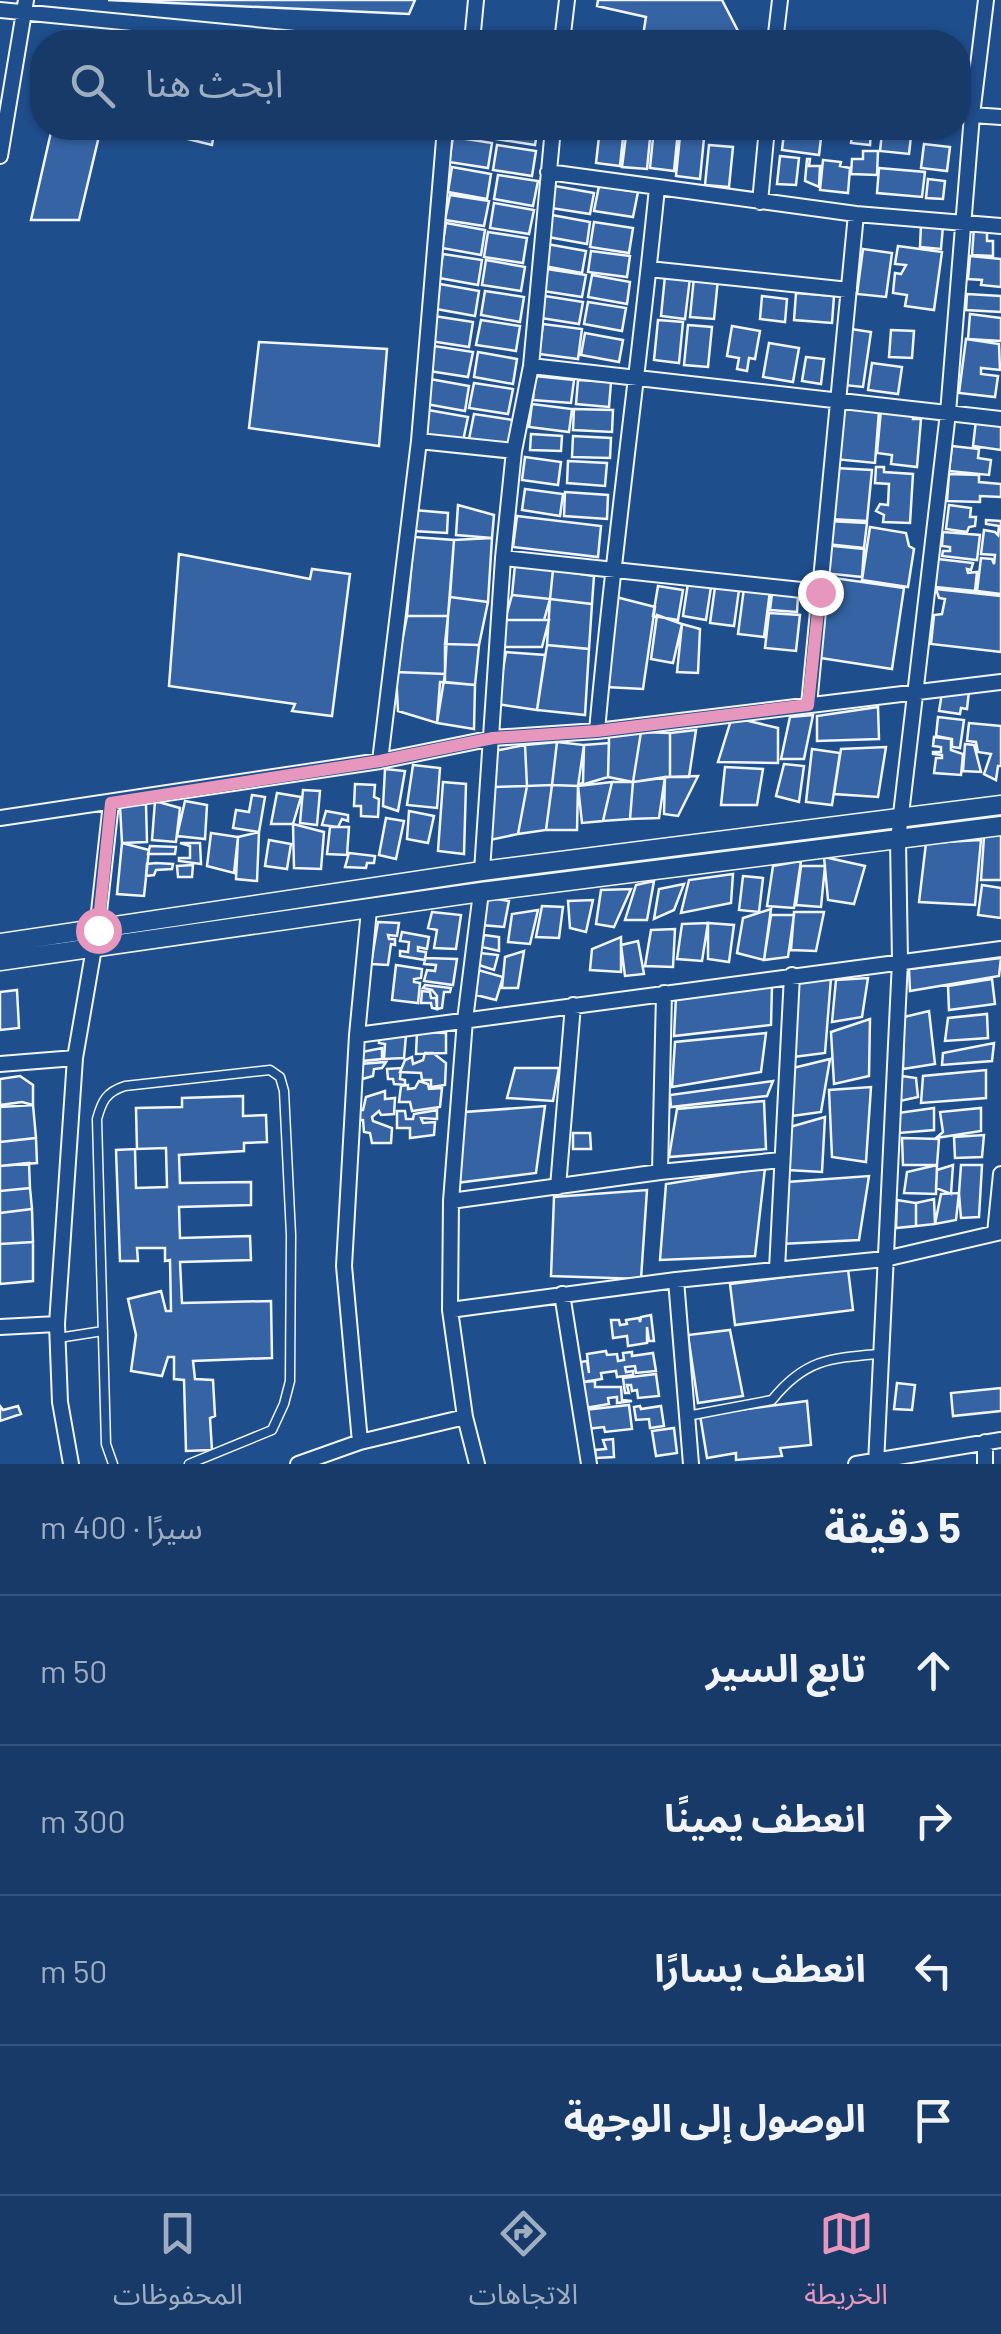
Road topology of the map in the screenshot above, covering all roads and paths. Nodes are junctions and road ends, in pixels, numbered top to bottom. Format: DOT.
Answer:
graph roads {
  1 [pos="476,0"];
  2 [pos="566,0"];
  3 [pos="780,0"];
  4 [pos="986,0"];
  5 [pos="25,6"];
  6 [pos="0,10"];
  7 [pos="226,30"];
  8 [pos="473,30"];
  9 [pos="563,30"];
  10 [pos="776,30"];
  11 [pos="971,86"];
  12 [pos="971,114"];
  13 [pos="1001,117"];
  14 [pos="443,140"];
  15 [pos="552,140"];
  16 [pos="766,140"];
  17 [pos="966,140"];
  18 [pos="0,156"];
  19 [pos="548,172"];
  20 [pos="656,188"];
  21 [pos="760,202"];
  22 [pos="856,214"];
  23 [pos="964,222"];
  24 [pos="1001,226"];
  25 [pos="649,269"];
  26 [pos="849,290"];
  27 [pos="530,366"];
  28 [pos="638,378"];
  29 [pos="838,401"];
  30 [pos="948,413"];
  31 [pos="1001,419"];
  32 [pos="419,441"];
  33 [pos="514,451"];
  34 [pos="503,558"];
  35 [pos="611,570"];
  36 [pos="820,592"];
  37 [pos="1001,682"];
  38 [pos="913,690"];
  39 [pos="808,705"];
  40 [pos="597,731"];
  41 [pos="493,738"];
  42 [pos="380,761"];
  43 [pos="111,803"];
  44 [pos="1001,805"];
  45 [pos="0,818"];
  46 [pos="900,818"];
  47 [pos="1001,826"];
  48 [pos="898,840"];
  49 [pos="482,871"];
  50 [pos="482,892"];
  51 [pos="369,910"];
  52 [pos="96,939"];
  53 [pos="0,944"];
  54 [pos="1001,948"];
  55 [pos="0,961"];
  56 [pos="900,961"];
  57 [pos="792,976"];
  58 [pos="664,993"];
  59 [pos="573,1005"];
  60 [pos="465,1020"];
  61 [pos="357,1035"];
  62 [pos="74,1058"];
  63 [pos="0,1064"];
  64 [pos="781,1160"];
  65 [pos="660,1172"];
  66 [pos="1001,1174"];
  67 [pos="558,1187"];
  68 [pos="451,1202"];
  69 [pos="998,1232"];
  70 [pos="885,1259"];
  71 [pos="777,1269"];
  72 [pos="676,1280"];
  73 [pos="562,1294"];
  74 [pos="450,1310"];
  75 [pos="0,1327"];
  76 [pos="58,1331"];
  77 [pos="103,1331"];
  78 [pos="881,1354"];
  79 [pos="465,1416"];
  80 [pos="687,1416"];
  81 [pos="1001,1440"];
  82 [pos="360,1442"];
  83 [pos="985,1442"];
  84 [pos="876,1462"];
  85 [pos="71,1464"];
  86 [pos="113,1464"];
  87 [pos="188,1464"];
  88 [pos="298,1464"];
  89 [pos="477,1464"];
  90 [pos="589,1464"];
  91 [pos="691,1464"];
  92 [pos="856,1464"];
  93 [pos="985,1464"];
  1 -- 8 [label="street"];
  2 -- 9 [label="street"];
  3 -- 10 [label="street"];
  4 -- 11 [label="street"];
  5 -- 6 [label="street"];
  5 -- 7 [label="street"];
  5 -- 18 [label="street"];
  12 -- 13 [label="street"];
  14 -- 32 [label="street"];
  15 -- 19 [label="street"];
  16 -- 21 [label="street"];
  17 -- 23 [label="street"];
  19 -- 20 [label="street"];
  19 -- 27 [label="street"];
  20 -- 21 [label="street"];
  20 -- 25 [label="street"];
  21 -- 22 [label="street"];
  22 -- 23 [label="street"];
  22 -- 26 [label="street"];
  23 -- 24 [label="street"];
  23 -- 30 [label="street"];
  25 -- 26 [label="street"];
  25 -- 28 [label="street"];
  26 -- 29 [label="street"];
  27 -- 28 [label="street"];
  27 -- 33 [label="street"];
  28 -- 29 [label="street"];
  28 -- 35 [label="street"];
  29 -- 30 [label="street"];
  29 -- 36 [label="street"];
  30 -- 31 [label="street"];
  30 -- 38 [label="street"];
  32 -- 33 [label="street"];
  32 -- 42 [label="street"];
  33 -- 34 [label="street"];
  34 -- 35 [label="street"];
  34 -- 41 [label="street"];
  35 -- 36 [label="street"];
  35 -- 40 [label="street"];
  36 -- 39 [label="street"];
  37 -- 38 [label="street"];
  38 -- 39 [label="street"];
  38 -- 46 [label="street"];
  39 -- 40 [label="street"];
  40 -- 41 [label="street"];
  41 -- 42 [label="street"];
  41 -- 49 [label="street"];
  42 -- 43 [label="street"];
  43 -- 45 [label="street"];
  43 -- 52 [label="street"];
  44 -- 46 [label="street"];
  46 -- 48 [label="street"];
  46 -- 49 [label="street"];
  47 -- 48 [label="street"];
  48 -- 50 [label="street"];
  48 -- 56 [label="street"];
  49 -- 52 [label="street"];
  50 -- 51 [label="street"];
  50 -- 60 [label="street"];
  51 -- 52 [label="street"];
  51 -- 61 [label="street"];
  52 -- 53 [label="street"];
  52 -- 55 [label="street"];
  52 -- 62 [label="street"];
  54 -- 56 [label="street"];
  56 -- 57 [label="street"];
  56 -- 70 [label="street"];
  57 -- 58 [label="street"];
  57 -- 64 [label="street"];
  58 -- 59 [label="street"];
  58 -- 65 [label="street"];
  59 -- 60 [label="street"];
  59 -- 67 [label="street"];
  60 -- 61 [label="street"];
  60 -- 68 [label="street"];
  61 -- 82 [label="street"];
  62 -- 63 [label="street"];
  62 -- 76 [label="street"];
  64 -- 65 [label="street"];
  64 -- 71 [label="street"];
  65 -- 67 [label="street"];
  66 -- 69 [label="street"];
  67 -- 68 [label="street"];
  68 -- 74 [label="street"];
  69 -- 70 [label="street"];
  70 -- 71 [label="street"];
  70 -- 78 [label="street"];
  71 -- 72 [label="street"];
  72 -- 73 [label="street"];
  72 -- 80 [label="street"];
  73 -- 74 [label="street"];
  73 -- 90 [label="street"];
  74 -- 79 [label="street"];
  75 -- 76 [label="street"];
  76 -- 77 [label="lane"];
  76 -- 85 [label="street"];
  77 -- 86 [label="lane"];
  77 -- 87 [label="lane"];
  78 -- 80 [label="lane"];
  78 -- 84 [label="street"];
  79 -- 82 [label="street"];
  79 -- 89 [label="street"];
  80 -- 91 [label="street"];
  81 -- 83 [label="street"];
  82 -- 88 [label="street"];
  83 -- 84 [label="street"];
  83 -- 93 [label="street"];
  84 -- 92 [label="street"];
}
